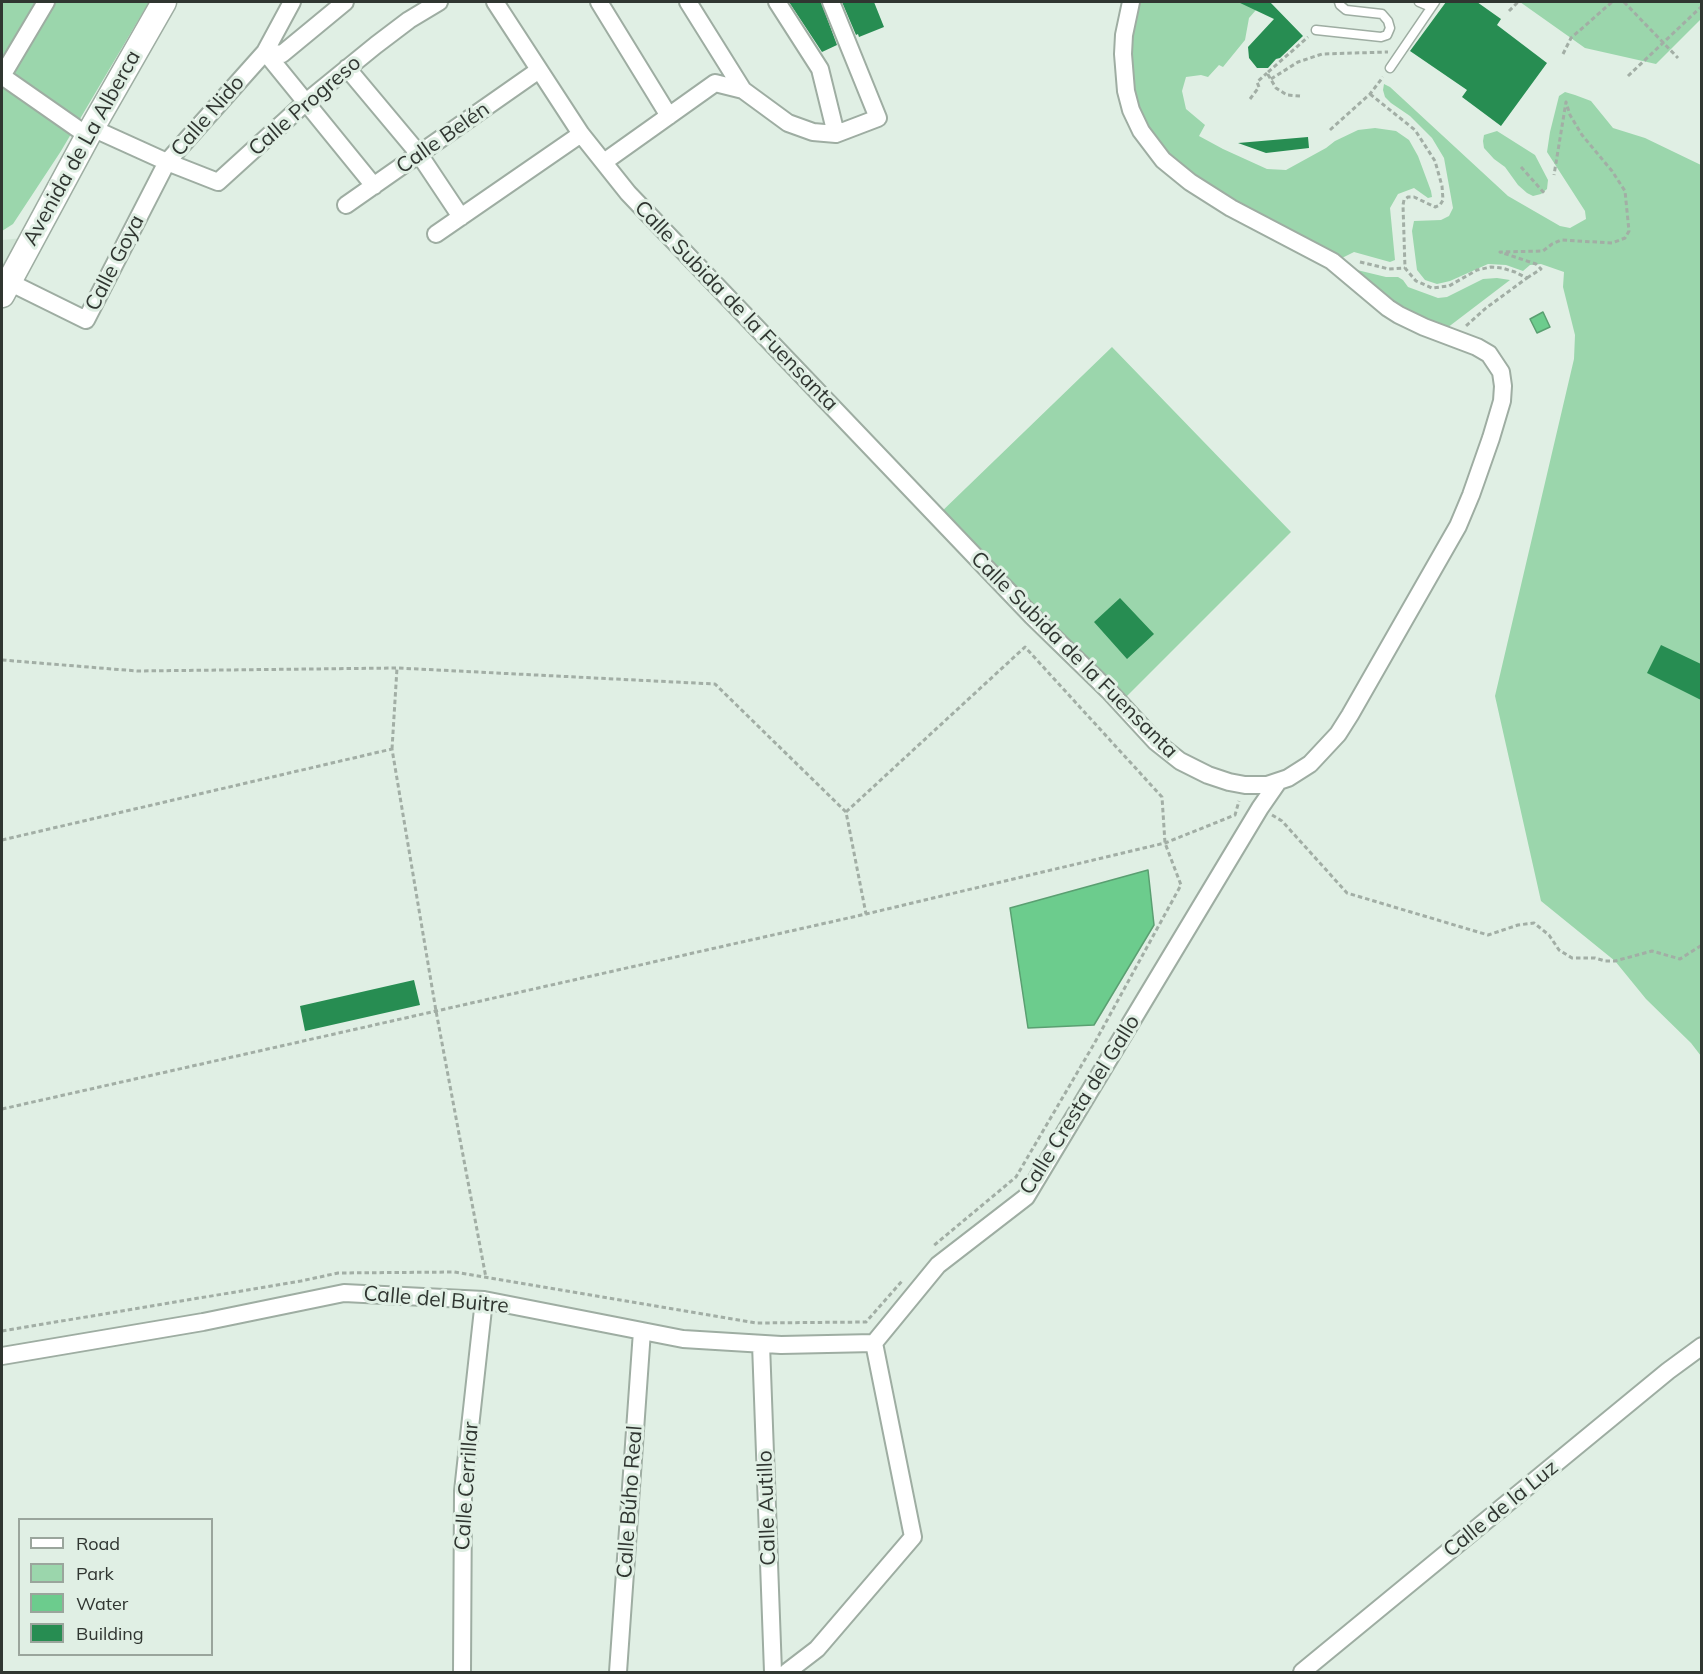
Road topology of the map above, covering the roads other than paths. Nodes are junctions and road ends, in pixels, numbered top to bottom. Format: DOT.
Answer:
graph roads {
  1 [pos="46,2"];
  2 [pos="164,2"];
  3 [pos="292,2"];
  4 [pos="345,2"];
  5 [pos="439,2"];
  6 [pos="495,2"];
  7 [pos="599,2"];
  8 [pos="688,2"];
  9 [pos="777,2"];
  10 [pos="831,2"];
  11 [pos="1131,2"];
  12 [pos="1339,2"];
  13 [pos="1419,2"];
  14 [pos="1433,4"];
  15 [pos="1316,30"];
  16 [pos="265,52"];
  17 [pos="347,68"];
  18 [pos="1390,68"];
  19 [pos="539,70"];
  20 [pos="2,76"];
  21 [pos="743,90"];
  22 [pos="306,102"];
  23 [pos="669,116"];
  24 [pos="90,132"];
  25 [pos="581,134"];
  26 [pos="836,134"];
  27 [pos="419,154"];
  28 [pos="167,162"];
  29 [pos="604,162"];
  30 [pos="374,186"];
  31 [pos="346,205"];
  32 [pos="461,217"];
  33 [pos="436,234"];
  34 [pos="5,288"];
  35 [pos="1278,782"];
  36 [pos="484,1300"];
  37 [pos="642,1331"];
  38 [pos="874,1343"];
  39 [pos="761,1344"];
  40 [pos="1701,1346"];
  41 [pos="2,1356"];
  42 [pos="462,1672"];
  43 [pos="618,1672"];
  44 [pos="773,1672"];
  45 [pos="787,1672"];
  46 [pos="1302,1672"];
  1 -- 20 [label="street"];
  2 -- 24 [label="main road, Avenida de La Alberca"];
  3 -- 16 [label="street, Calle Nido"];
  4 -- 16 [label="street"];
  5 -- 17 [label="street, Calle Progreso"];
  6 -- 19 [label="street, Calle Subida de la Fuensanta"];
  7 -- 23 [label="street"];
  8 -- 21 [label="street"];
  9 -- 26 [label="street"];
  10 -- 26 [label="street"];
  11 -- 35 [label="street, Calle Subida de la Fuensanta"];
  12 -- 15 [label="lane"];
  13 -- 14 [label="lane"];
  14 -- 18 [label="lane"];
  16 -- 22 [label="street"];
  16 -- 28 [label="street, Calle Nido"];
  17 -- 22 [label="street, Calle Progreso"];
  17 -- 27 [label="street"];
  19 -- 25 [label="street, Calle Subida de la Fuensanta"];
  19 -- 27 [label="street, Calle Belén"];
  20 -- 24 [label="street, Calle Nido"];
  21 -- 23 [label="street"];
  21 -- 26 [label="street"];
  22 -- 28 [label="street, Calle Progreso"];
  22 -- 30 [label="street"];
  23 -- 29 [label="street"];
  24 -- 28 [label="street, Calle Nido"];
  24 -- 34 [label="main road, Avenida de La Alberca"];
  25 -- 29 [label="street, Calle Subida de la Fuensanta"];
  25 -- 32 [label="street"];
  27 -- 30 [label="street, Calle Belén"];
  27 -- 32 [label="street"];
  28 -- 34 [label="street, Calle Goya"];
  29 -- 35 [label="street, Calle Subida de la Fuensanta"];
  30 -- 31 [label="street, Calle Belén"];
  32 -- 33 [label="street"];
  35 -- 38 [label="street, Calle Cresta del Gallo"];
  36 -- 37 [label="street, Calle del Buitre"];
  36 -- 41 [label="street, Calle del Buitre"];
  36 -- 42 [label="street, Calle Cerrillar"];
  37 -- 39 [label="street, Calle del Buitre"];
  37 -- 43 [label="street, Calle Búho Real"];
  38 -- 39 [label="street, Calle del Buitre"];
  38 -- 45 [label="street"];
  39 -- 44 [label="street, Calle Autillo"];
  40 -- 46 [label="street, Calle de la Luz"];
}
